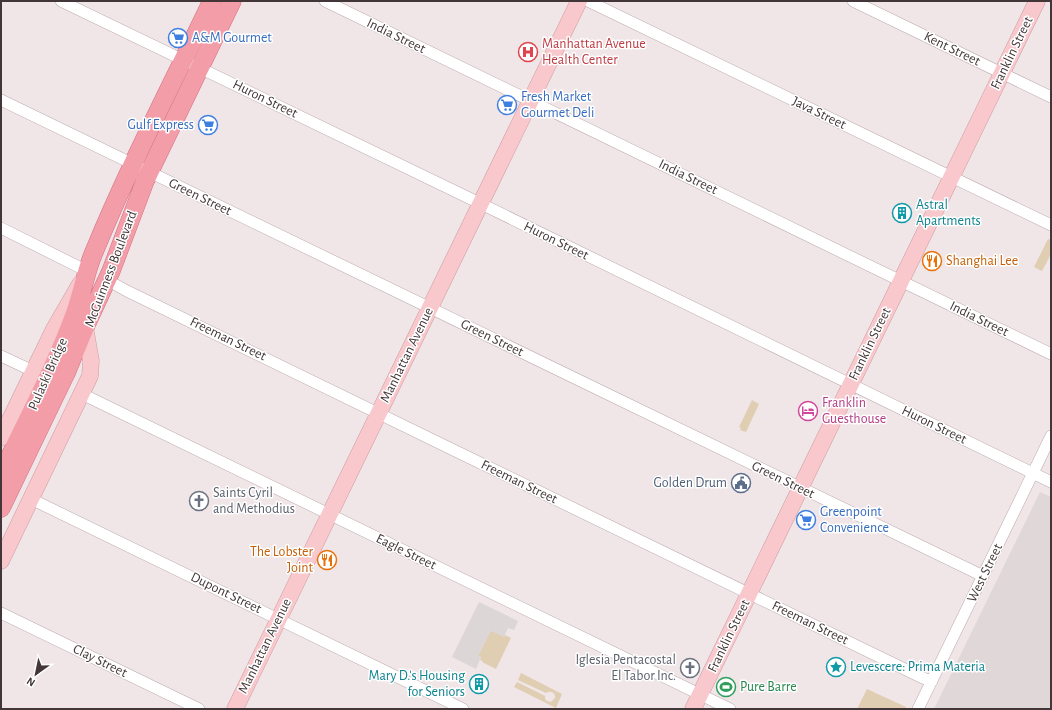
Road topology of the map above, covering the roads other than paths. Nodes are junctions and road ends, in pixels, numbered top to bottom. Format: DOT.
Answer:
graph roads {
  1 [pos="61,1"];
  2 [pos="212,1"];
  3 [pos="232,1"];
  4 [pos="325,1"];
  5 [pos="579,1"];
  6 [pos="588,1"];
  7 [pos="853,1"];
  8 [pos="1037,1"];
  9 [pos="184,60"];
  10 [pos="200,68"];
  11 [pos="1002,73"];
  12 [pos="1051,97"];
  13 [pos="1,100"];
  14 [pos="530,101"];
  15 [pos="133,164"];
  16 [pos="149,172"];
  17 [pos="951,177"];
  18 [pos="480,204"];
  19 [pos="1051,225"];
  20 [pos="1,228"];
  21 [pos="87,270"];
  22 [pos="107,280"];
  23 [pos="901,281"];
  24 [pos="430,308"];
  25 [pos="85,327"];
  26 [pos="1051,354"];
  27 [pos="1,356"];
  28 [pos="33,371"];
  29 [pos="851,385"];
  30 [pos="82,394"];
  31 [pos="379,413"];
  32 [pos="1051,436"];
  33 [pos="1,438"];
  34 [pos="1033,473"];
  35 [pos="1,475"];
  36 [pos="1051,482"];
  37 [pos="800,488"];
  38 [pos="31,499"];
  39 [pos="1,508"];
  40 [pos="329,515"];
  41 [pos="1,561"];
  42 [pos="983,576"];
  43 [pos="750,593"];
  44 [pos="1,613"];
  45 [pos="278,619"];
  46 [pos="932,681"];
  47 [pos="700,695"];
  48 [pos="199,709"];
  49 [pos="235,709"];
  50 [pos="463,709"];
  51 [pos="693,709"];
  52 [pos="730,709"];
  53 [pos="918,709"];
  1 -- 9 [label="street, Huron Street"];
  2 -- 9 [label="main road, McGuinness Boulevard"];
  3 -- 10 [label="main road, McGuinness Boulevard"];
  4 -- 14 [label="street, India Street"];
  5 -- 14 [label="street, Manhattan Avenue"];
  6 -- 17 [label="street, Java Street"];
  7 -- 11 [label="street, Kent Street"];
  8 -- 11 [label="street, Franklin Street"];
  9 -- 10 [label="street, Huron Street"];
  9 -- 15 [label="main road, McGuinness Boulevard"];
  10 -- 16 [label="main road, McGuinness Boulevard"];
  10 -- 18 [label="street, Huron Street"];
  11 -- 12 [label="street, Kent Street"];
  11 -- 17 [label="street, Franklin Street"];
  13 -- 15 [label="street, Green Street"];
  14 -- 18 [label="street, Manhattan Avenue"];
  14 -- 23 [label="street, India Street"];
  15 -- 16 [label="street, Green Street"];
  15 -- 21 [label="main road, McGuinness Boulevard"];
  16 -- 22 [label="main road, McGuinness Boulevard"];
  16 -- 24 [label="street, Green Street"];
  17 -- 19 [label="street, Java Street"];
  17 -- 23 [label="street, Franklin Street"];
  18 -- 24 [label="street, Manhattan Avenue"];
  18 -- 29 [label="street, Huron Street"];
  20 -- 21 [label="street"];
  21 -- 28 [label="street, McGuinness Boulevard"];
  21 -- 35 [label="main road, Pulaski Bridge"];
  22 -- 25 [label="main road, McGuinness Boulevard"];
  22 -- 31 [label="street, Freeman Street"];
  23 -- 26 [label="street, India Street"];
  23 -- 29 [label="street, Franklin Street"];
  24 -- 31 [label="street, Manhattan Avenue"];
  24 -- 37 [label="street, Green Street"];
  25 -- 30 [label="street, McGuinness Boulevard"];
  25 -- 39 [label="main road, Pulaski Bridge"];
  27 -- 28 [label="street"];
  28 -- 33 [label="street, McGuinness Boulevard"];
  29 -- 34 [label="street, Huron Street"];
  29 -- 37 [label="street, Franklin Street"];
  30 -- 38 [label="street, McGuinness Boulevard"];
  30 -- 40 [label="street, Eagle Street"];
  31 -- 40 [label="street, Manhattan Avenue"];
  31 -- 43 [label="street, Freeman Street"];
  32 -- 34 [label="street, West Street"];
  34 -- 36 [label="street, Huron Street"];
  34 -- 42 [label="street, West Street"];
  37 -- 42 [label="street, Green Street"];
  37 -- 43 [label="street, Franklin Street"];
  38 -- 41 [label="street, McGuinness Boulevard"];
  38 -- 45 [label="street, Dupont Street"];
  40 -- 45 [label="street, Manhattan Avenue"];
  40 -- 47 [label="street, Eagle Street"];
  42 -- 46 [label="street, West Street"];
  43 -- 46 [label="street, Freeman Street"];
  43 -- 47 [label="street, Franklin Street"];
  44 -- 48 [label="street, Clay Street"];
  45 -- 49 [label="street, Manhattan Avenue"];
  45 -- 50 [label="street, Dupont Street"];
  46 -- 53 [label="street, West Street"];
  47 -- 51 [label="street, Franklin Street"];
  47 -- 52 [label="street, Eagle Street"];
}
